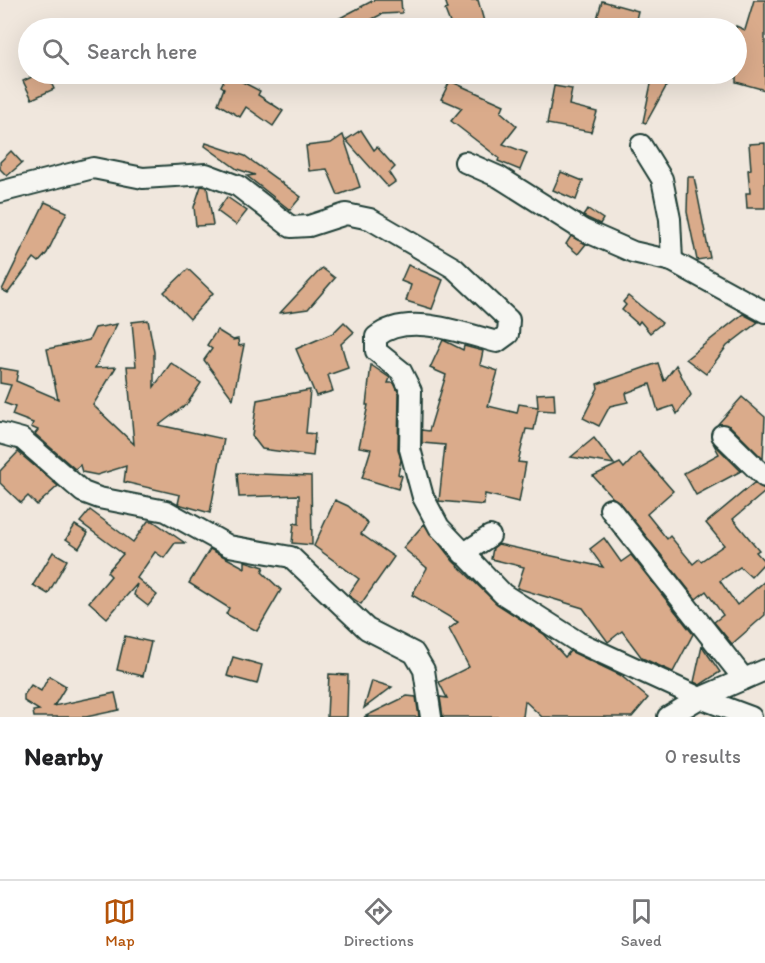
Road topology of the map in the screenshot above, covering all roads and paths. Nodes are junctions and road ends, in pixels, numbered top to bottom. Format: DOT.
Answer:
graph roads {
  1 [pos="641,145"];
  2 [pos="465,162"];
  3 [pos="0,192"];
  4 [pos="672,261"];
  5 [pos="765,312"];
  6 [pos="0,433"];
  7 [pos="722,435"];
  8 [pos="765,477"];
  9 [pos="610,509"];
  10 [pos="490,536"];
  11 [pos="463,554"];
  12 [pos="765,670"];
  13 [pos="744,679"];
  14 [pos="700,698"];
  15 [pos="432,717"];
  16 [pos="668,717"];
  17 [pos="751,717"];
  1 -- 4 [label="street"];
  2 -- 4 [label="street"];
  3 -- 11 [label="street"];
  4 -- 5 [label="street"];
  6 -- 15 [label="street"];
  7 -- 8 [label="street"];
  9 -- 13 [label="street"];
  10 -- 11 [label="street"];
  11 -- 14 [label="street"];
  12 -- 13 [label="street"];
  13 -- 14 [label="street"];
  14 -- 16 [label="street"];
  14 -- 17 [label="street"];
}
